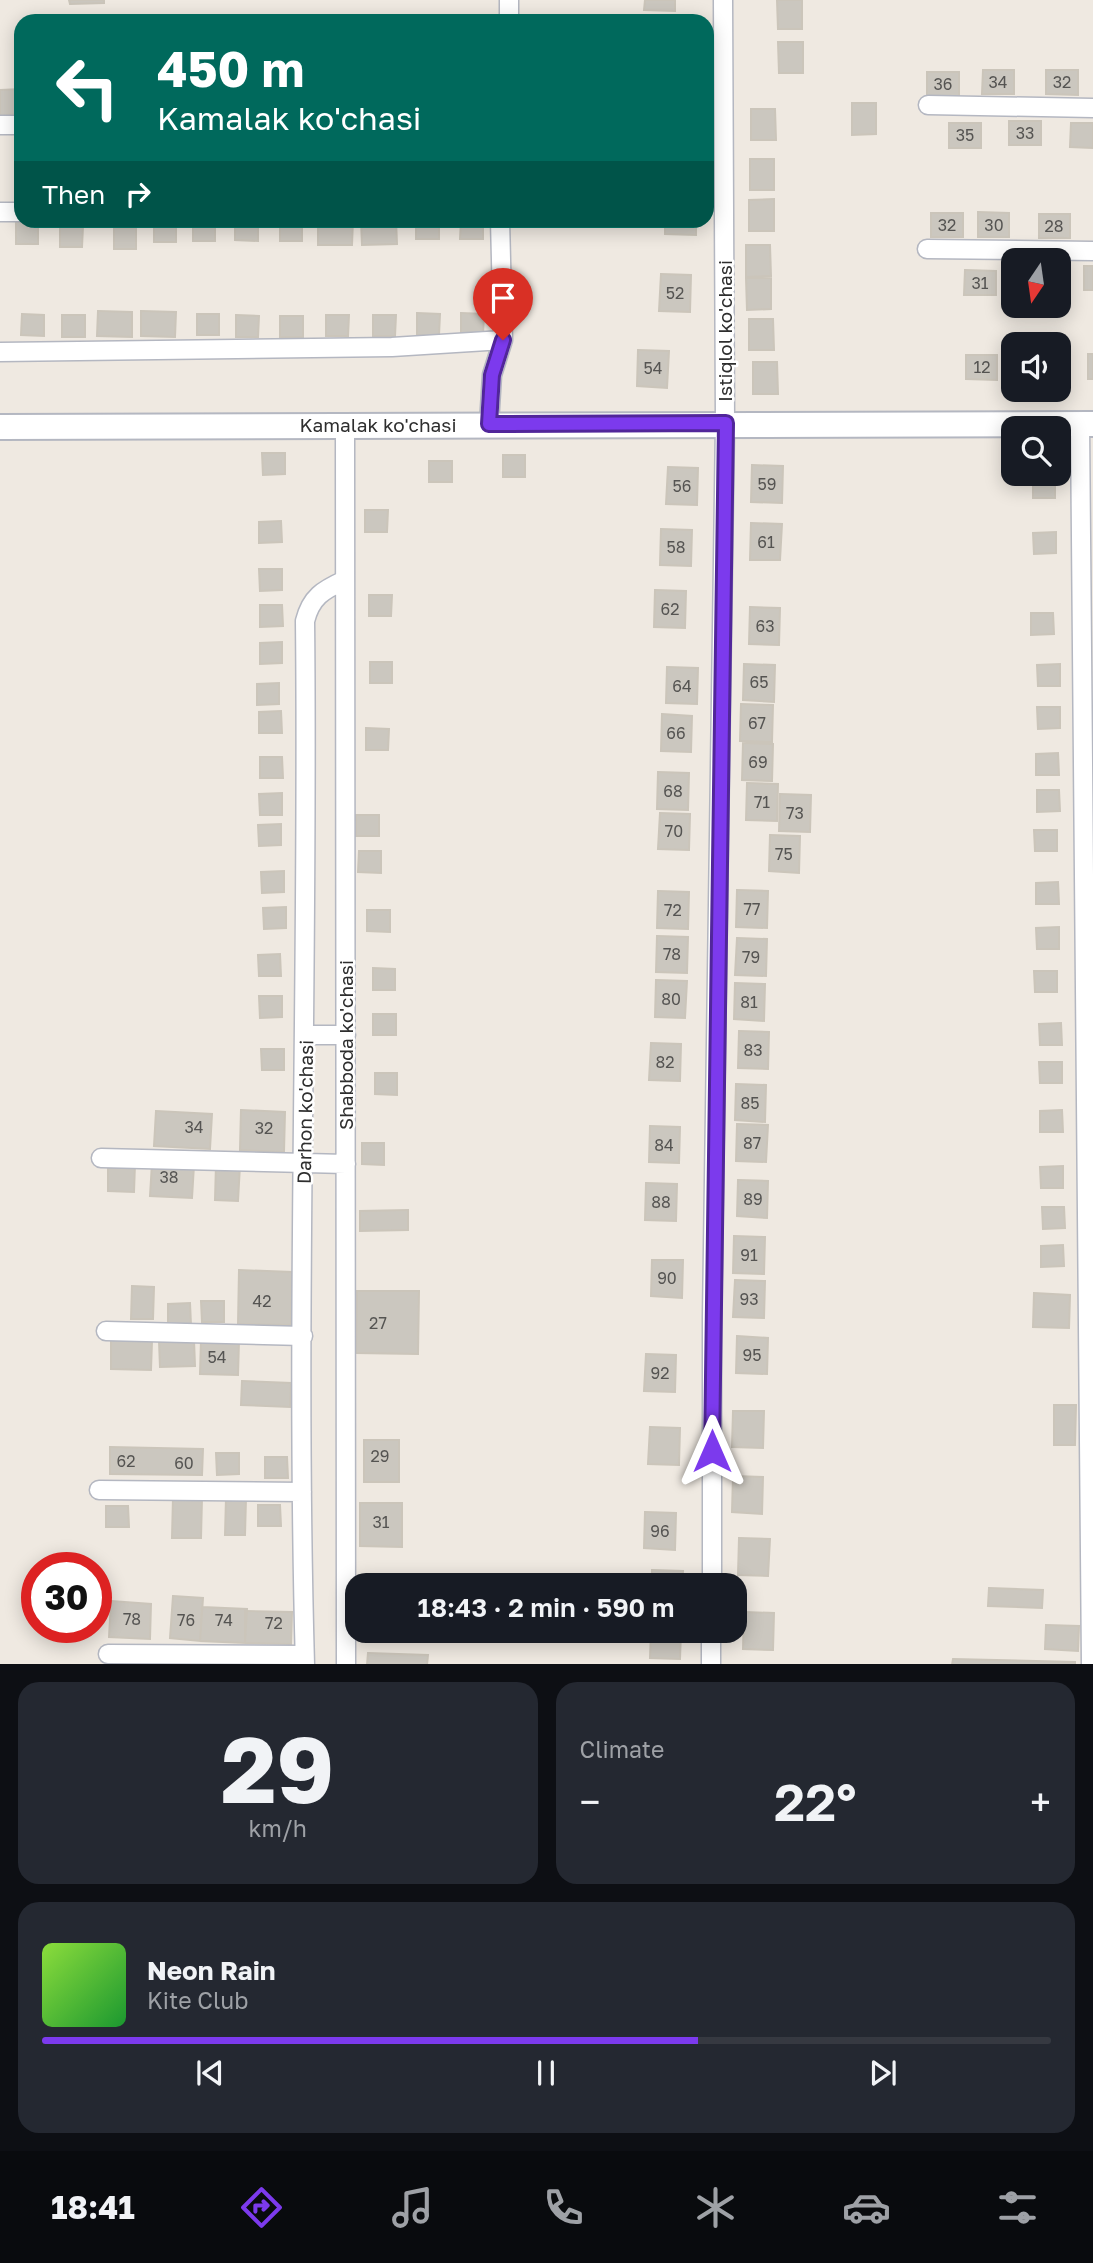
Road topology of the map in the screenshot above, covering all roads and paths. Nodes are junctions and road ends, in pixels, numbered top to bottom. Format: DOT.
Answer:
graph roads {
  1 [pos="723,0"];
  2 [pos="928,105"];
  3 [pos="1093,108"];
  4 [pos="500,228"];
  5 [pos="926,249"];
  6 [pos="1093,251"];
  7 [pos="503,340"];
  8 [pos="0,352"];
  9 [pos="726,423"];
  10 [pos="489,424"];
  11 [pos="1087,424"];
  12 [pos="345,425"];
  13 [pos="0,427"];
  14 [pos="345,580"];
  15 [pos="305,1035"];
  16 [pos="346,1035"];
  17 [pos="102,1158"];
  18 [pos="304,1164"];
  19 [pos="346,1164"];
  20 [pos="106,1331"];
  21 [pos="303,1336"];
  22 [pos="99,1490"];
  23 [pos="302,1492"];
  24 [pos="712,1573"];
  25 [pos="712,1643"];
  26 [pos="108,1654"];
  27 [pos="304,1660"];
  28 [pos="346,1664"];
  29 [pos="711,1664"];
  30 [pos="1091,1664"];
  1 -- 9 [label="street, Istiqlol ko'chasi"];
  2 -- 3 [label="street"];
  4 -- 7 [label="street"];
  5 -- 6 [label="street"];
  7 -- 8 [label="street"];
  7 -- 10 [label="street"];
  9 -- 10 [label="main road, Kamalak ko'chasi"];
  9 -- 11 [label="main road, Kamalak ko'chasi"];
  9 -- 24 [label="street, Istiqlol ko'chasi"];
  10 -- 12 [label="main road, Kamalak ko'chasi"];
  11 -- 30 [label="street"];
  12 -- 13 [label="main road, Kamalak ko'chasi"];
  12 -- 14 [label="street, Shabboda ko'chasi"];
  14 -- 15 [label="street, Darhon ko'chasi"];
  14 -- 16 [label="street, Shabboda ko'chasi"];
  15 -- 16 [label="street"];
  15 -- 18 [label="street, Darhon ko'chasi"];
  16 -- 19 [label="street, Shabboda ko'chasi"];
  17 -- 18 [label="street"];
  18 -- 19 [label="street"];
  18 -- 21 [label="street, Darhon ko'chasi"];
  19 -- 28 [label="street, Shabboda ko'chasi"];
  20 -- 21 [label="street"];
  21 -- 23 [label="street, Darhon ko'chasi"];
  22 -- 23 [label="street"];
  23 -- 27 [label="street, Darhon ko'chasi"];
  25 -- 29 [label="street"];
  26 -- 27 [label="street"];
}
